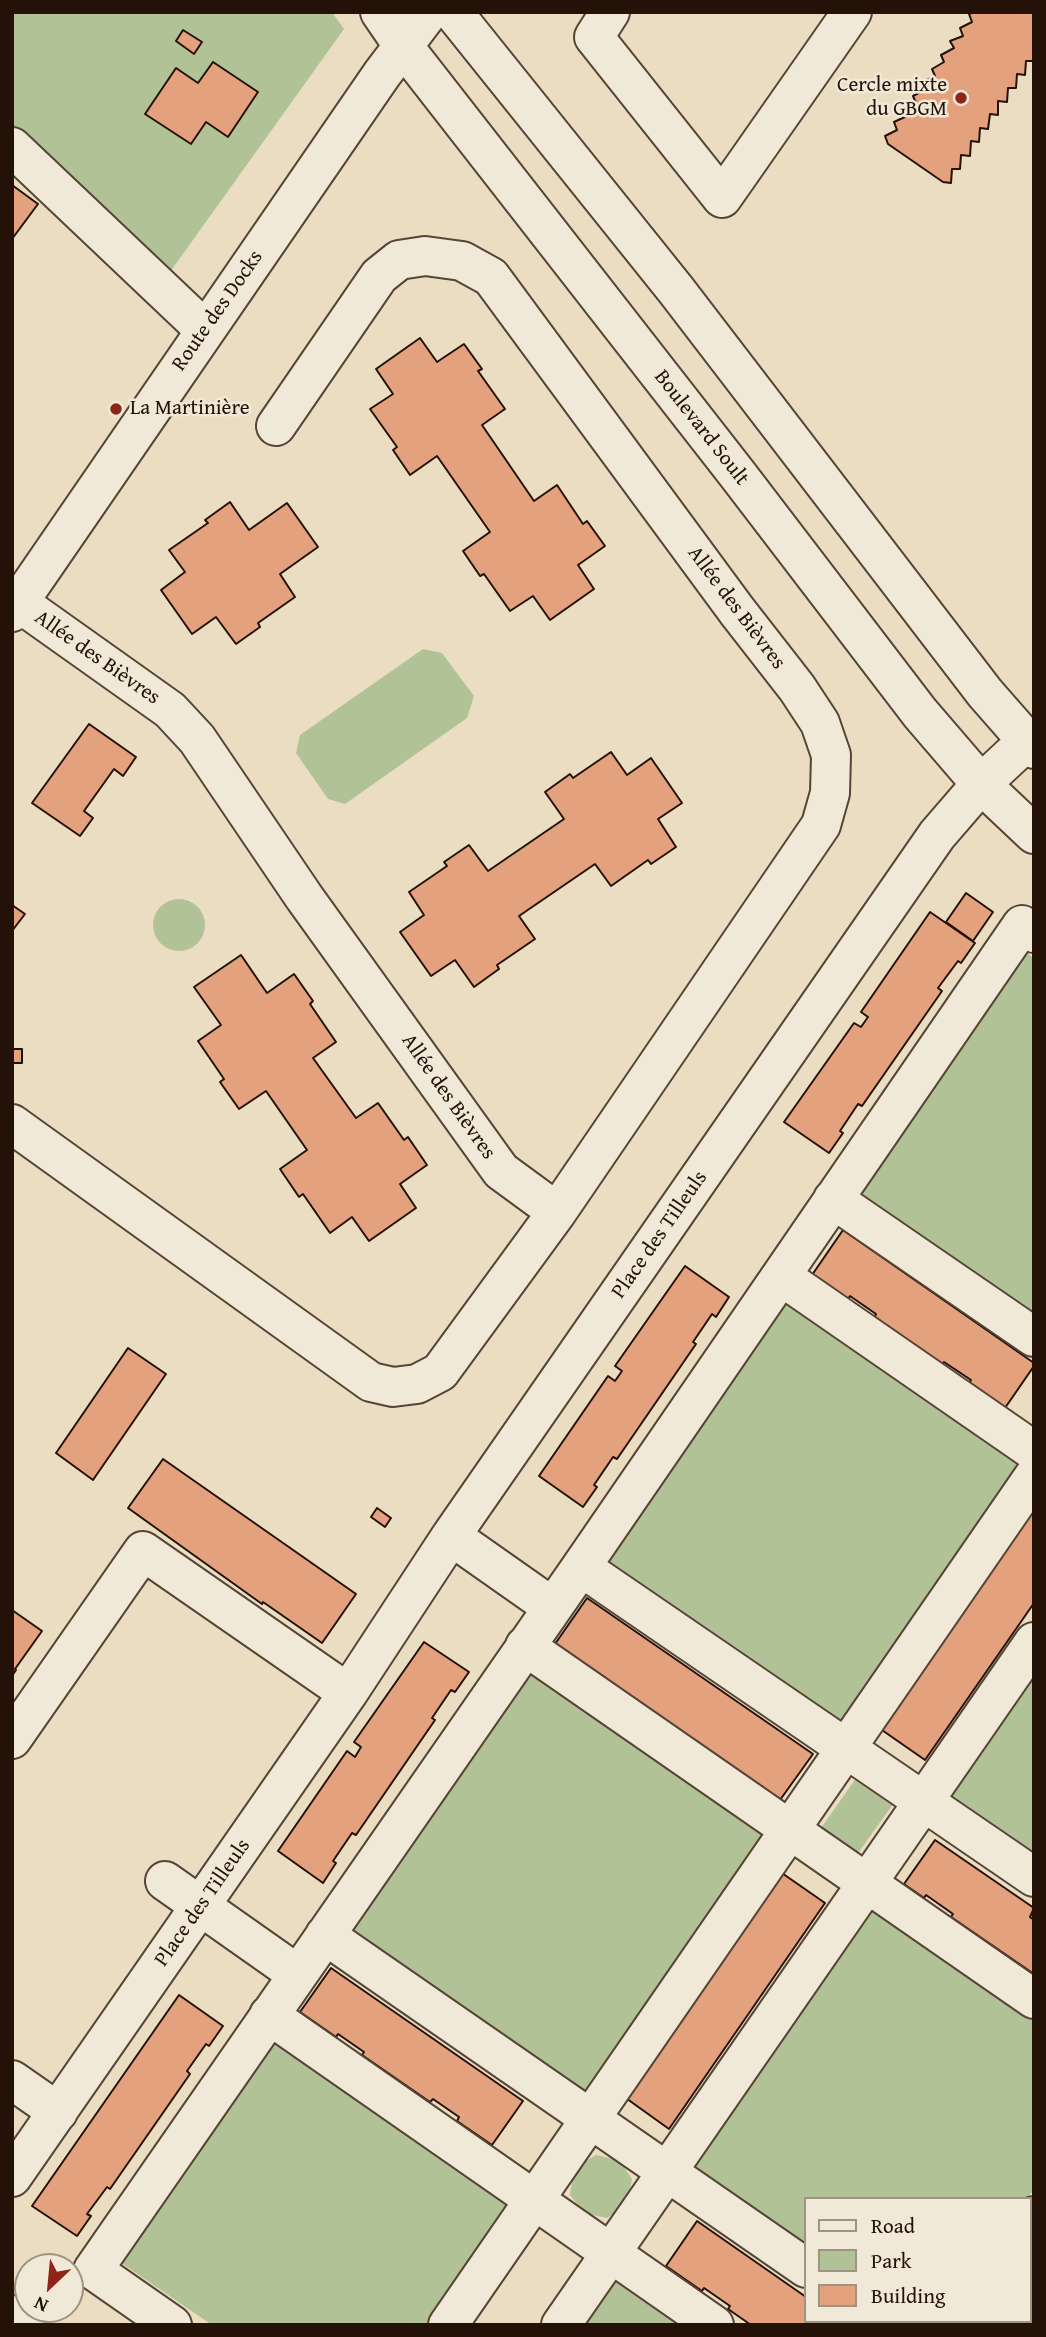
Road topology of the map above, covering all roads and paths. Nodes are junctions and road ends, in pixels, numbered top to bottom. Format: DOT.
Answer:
graph roads {
  1 [pos="380,12"];
  2 [pos="429,12"];
  3 [pos="453,12"];
  4 [pos="610,12"];
  5 [pos="852,12"];
  6 [pos="404,47"];
  7 [pos="12,147"];
  8 [pos="205,330"];
  9 [pos="276,426"];
  10 [pos="15,607"];
  11 [pos="1030,746"];
  12 [pos="981,784"];
  13 [pos="1034,834"];
  14 [pos="1034,933"];
  15 [pos="12,1124"];
  16 [pos="833,1199"];
  17 [pos="557,1212"];
  18 [pos="781,1276"];
  19 [pos="1034,1337"];
  20 [pos="1034,1451"];
  21 [pos="1034,1476"];
  22 [pos="451,1536"];
  23 [pos="581,1566"];
  24 [pos="552,1607"];
  25 [pos="1034,1642"];
  26 [pos="525,1646"];
  27 [pos="348,1693"];
  28 [pos="12,1739"];
  29 [pos="846,1748"];
  30 [pos="923,1801"];
  31 [pos="789,1829"];
  32 [pos="1034,1877"];
  33 [pos="165,1881"];
  34 [pos="867,1883"];
  35 [pos="201,1906"];
  36 [pos="325,1935"];
  37 [pos="297,1974"];
  38 [pos="1034,1999"];
  39 [pos="269,2015"];
  40 [pos="12,2080"];
  41 [pos="58,2112"];
  42 [pos="590,2119"];
  43 [pos="667,2172"];
  44 [pos="12,2177"];
  45 [pos="534,2200"];
  46 [pos="611,2253"];
  47 [pos="804,2267"];
  48 [pos="12,2315"];
  49 [pos="26,2325"];
  50 [pos="172,2325"];
  51 [pos="447,2325"];
  52 [pos="561,2325"];
  53 [pos="714,2325"];
  1 -- 6 [label="street, Boulevard Soult"];
  2 -- 6 [label="street, Route des Docks"];
  3 -- 11 [label="street"];
  4 -- 5 [label="street"];
  6 -- 8 [label="street, Route des Docks"];
  6 -- 12 [label="street, Boulevard Soult"];
  7 -- 8 [label="street"];
  8 -- 10 [label="street, Route des Docks"];
  9 -- 17 [label="street, Allée des Bièvres"];
  10 -- 17 [label="street, Allée des Bièvres"];
  11 -- 12 [label="street, Place des Tilleuls"];
  12 -- 13 [label="street, Boulevard Soult"];
  12 -- 22 [label="street, Place des Tilleuls"];
  14 -- 16 [label="street"];
  15 -- 17 [label="street, Allée des Bièvres"];
  16 -- 18 [label="street"];
  16 -- 19 [label="street"];
  18 -- 20 [label="street"];
  18 -- 23 [label="street"];
  21 -- 29 [label="street"];
  22 -- 24 [label="street"];
  22 -- 27 [label="street, Place des Tilleuls"];
  23 -- 24 [label="street"];
  23 -- 29 [label="street"];
  24 -- 26 [label="street"];
  25 -- 30 [label="street"];
  26 -- 31 [label="street"];
  26 -- 36 [label="street"];
  27 -- 28 [label="street"];
  27 -- 35 [label="street, Place des Tilleuls"];
  29 -- 30 [label="street"];
  29 -- 31 [label="street"];
  30 -- 32 [label="street"];
  30 -- 34 [label="street"];
  31 -- 34 [label="street"];
  31 -- 42 [label="street"];
  33 -- 35 [label="street"];
  34 -- 38 [label="street"];
  34 -- 43 [label="street"];
  35 -- 37 [label="street"];
  35 -- 41 [label="street, Place des Tilleuls"];
  36 -- 37 [label="street"];
  36 -- 42 [label="street"];
  37 -- 39 [label="street"];
  39 -- 45 [label="street"];
  39 -- 50 [label="street"];
  40 -- 41 [label="street"];
  41 -- 44 [label="street, Place des Tilleuls"];
  42 -- 43 [label="street"];
  42 -- 45 [label="street"];
  43 -- 46 [label="street"];
  43 -- 47 [label="street"];
  45 -- 46 [label="street"];
  45 -- 51 [label="street"];
  46 -- 52 [label="street"];
  46 -- 53 [label="street"];
  48 -- 49 [label="street"];
}
